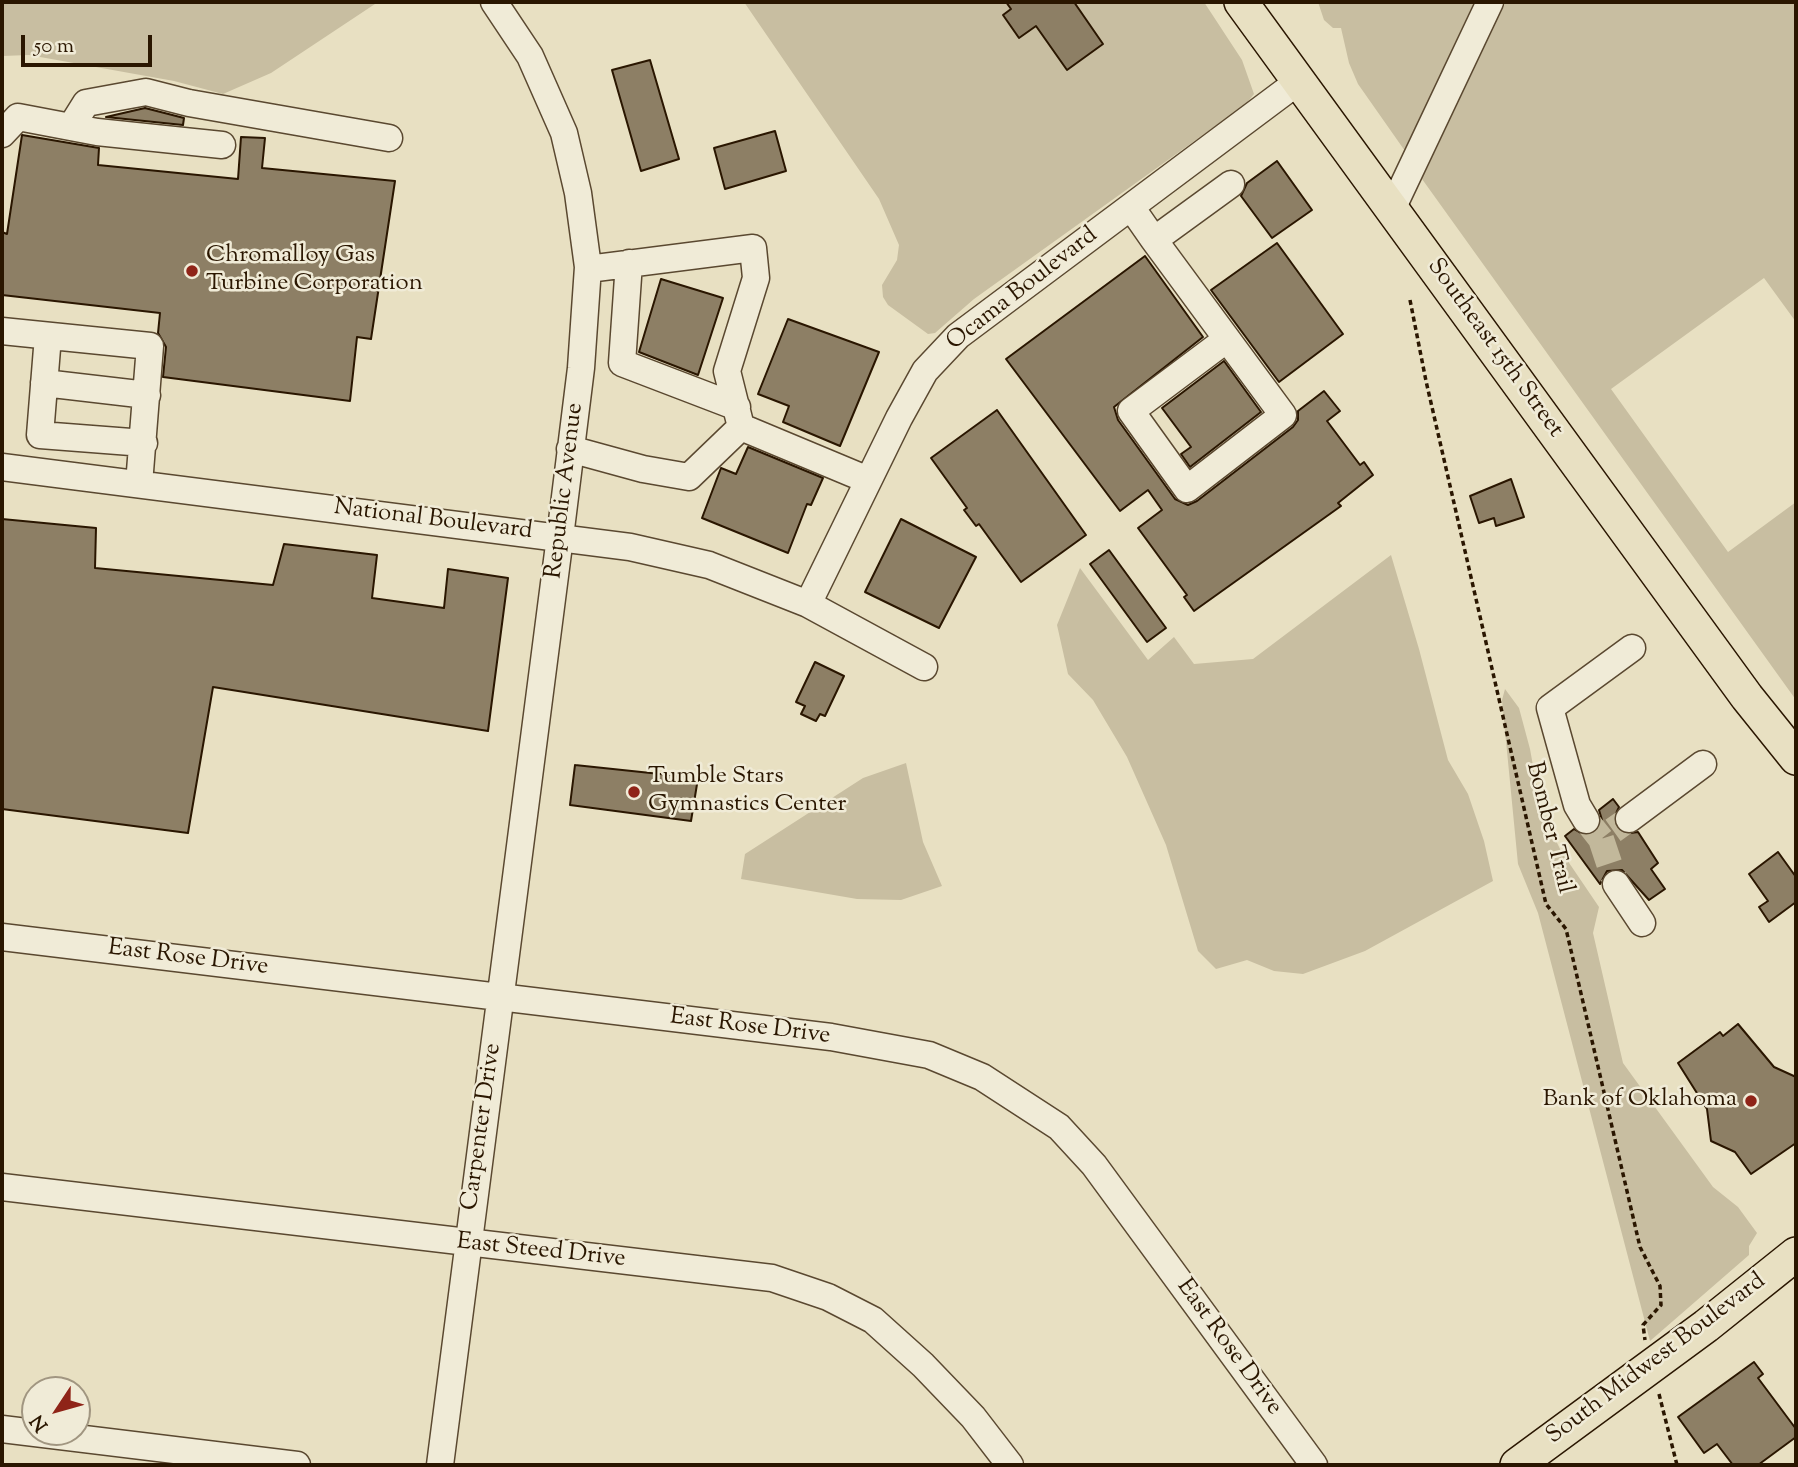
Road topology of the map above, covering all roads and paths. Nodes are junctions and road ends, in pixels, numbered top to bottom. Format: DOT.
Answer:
graph roads {
  1 [pos="1241,2"];
  2 [pos="1490,2"];
  3 [pos="505,6"];
  4 [pos="1299,81"];
  5 [pos="71,127"];
  6 [pos="2,134"];
  7 [pos="389,138"];
  8 [pos="222,145"];
  9 [pos="1231,184"];
  10 [pos="1131,207"];
  11 [pos="1392,209"];
  12 [pos="1154,240"];
  13 [pos="629,262"];
  14 [pos="588,269"];
  15 [pos="1410,300"];
  16 [pos="3,328"];
  17 [pos="48,336"];
  18 [pos="1227,339"];
  19 [pos="44,383"];
  20 [pos="147,395"];
  21 [pos="739,417"];
  22 [pos="144,443"];
  23 [pos="570,449"];
  24 [pos="2,467"];
  25 [pos="868,480"];
  26 [pos="139,484"];
  27 [pos="560,537"];
  28 [pos="808,604"];
  29 [pos="1632,648"];
  30 [pos="924,667"];
  31 [pos="1747,697"];
  32 [pos="1796,758"];
  33 [pos="1703,764"];
  34 [pos="1796,774"];
  35 [pos="1629,819"];
  36 [pos="1586,820"];
  37 [pos="1616,884"];
  38 [pos="1642,923"];
  39 [pos="2,937"];
  40 [pos="500,997"];
  41 [pos="2,1187"];
  42 [pos="467,1244"];
  43 [pos="1796,1254"];
  44 [pos="1647,1349"];
  45 [pos="1659,1394"];
  46 [pos="2,1429"];
  47 [pos="297,1465"];
  48 [pos="440,1465"];
  49 [pos="1010,1465"];
  50 [pos="1314,1465"];
  51 [pos="1517,1465"];
  52 [pos="1677,1465"];
  1 -- 4 [label="main road, Southeast 15th Street"];
  2 -- 11 [label="street"];
  3 -- 14 [label="street, Republic Avenue"];
  4 -- 10 [label="street, Ocama Boulevard"];
  4 -- 11 [label="main road, Southeast 15th Street"];
  5 -- 6 [label="street"];
  5 -- 7 [label="street"];
  5 -- 8 [label="street"];
  9 -- 12 [label="street"];
  10 -- 12 [label="street"];
  10 -- 25 [label="street, Ocama Boulevard"];
  11 -- 31 [label="main road, Southeast 15th Street"];
  12 -- 18 [label="street"];
  13 -- 14 [label="street"];
  13 -- 21 [label="street"];
  13 -- 21 [label="street"];
  14 -- 23 [label="street, Republic Avenue"];
  15 -- 44 [label="path, Bomber Trail"];
  16 -- 17 [label="street"];
  17 -- 19 [label="street"];
  17 -- 20 [label="street"];
  18 -- 18 [label="street"];
  19 -- 20 [label="street"];
  19 -- 22 [label="street"];
  20 -- 22 [label="street"];
  21 -- 23 [label="street"];
  21 -- 25 [label="street"];
  22 -- 26 [label="street"];
  23 -- 27 [label="street, Republic Avenue"];
  24 -- 26 [label="street, National Boulevard"];
  25 -- 28 [label="street, Ocama Boulevard"];
  26 -- 27 [label="street, National Boulevard"];
  27 -- 28 [label="street, National Boulevard"];
  27 -- 40 [label="street, Republic Avenue"];
  28 -- 30 [label="street, National Boulevard"];
  29 -- 36 [label="street"];
  31 -- 32 [label="main road, Southeast 15th Street"];
  31 -- 34 [label="main road, Southeast 15th Street"];
  33 -- 35 [label="street"];
  37 -- 38 [label="street"];
  39 -- 40 [label="street, East Rose Drive"];
  40 -- 42 [label="street, Carpenter Drive"];
  40 -- 50 [label="street, East Rose Drive"];
  41 -- 42 [label="street, East Steed Drive"];
  42 -- 48 [label="street, Carpenter Drive"];
  42 -- 49 [label="street, East Steed Drive"];
  43 -- 51 [label="main road, South Midwest Boulevard"];
  45 -- 52 [label="path"];
  46 -- 47 [label="street"];
}
